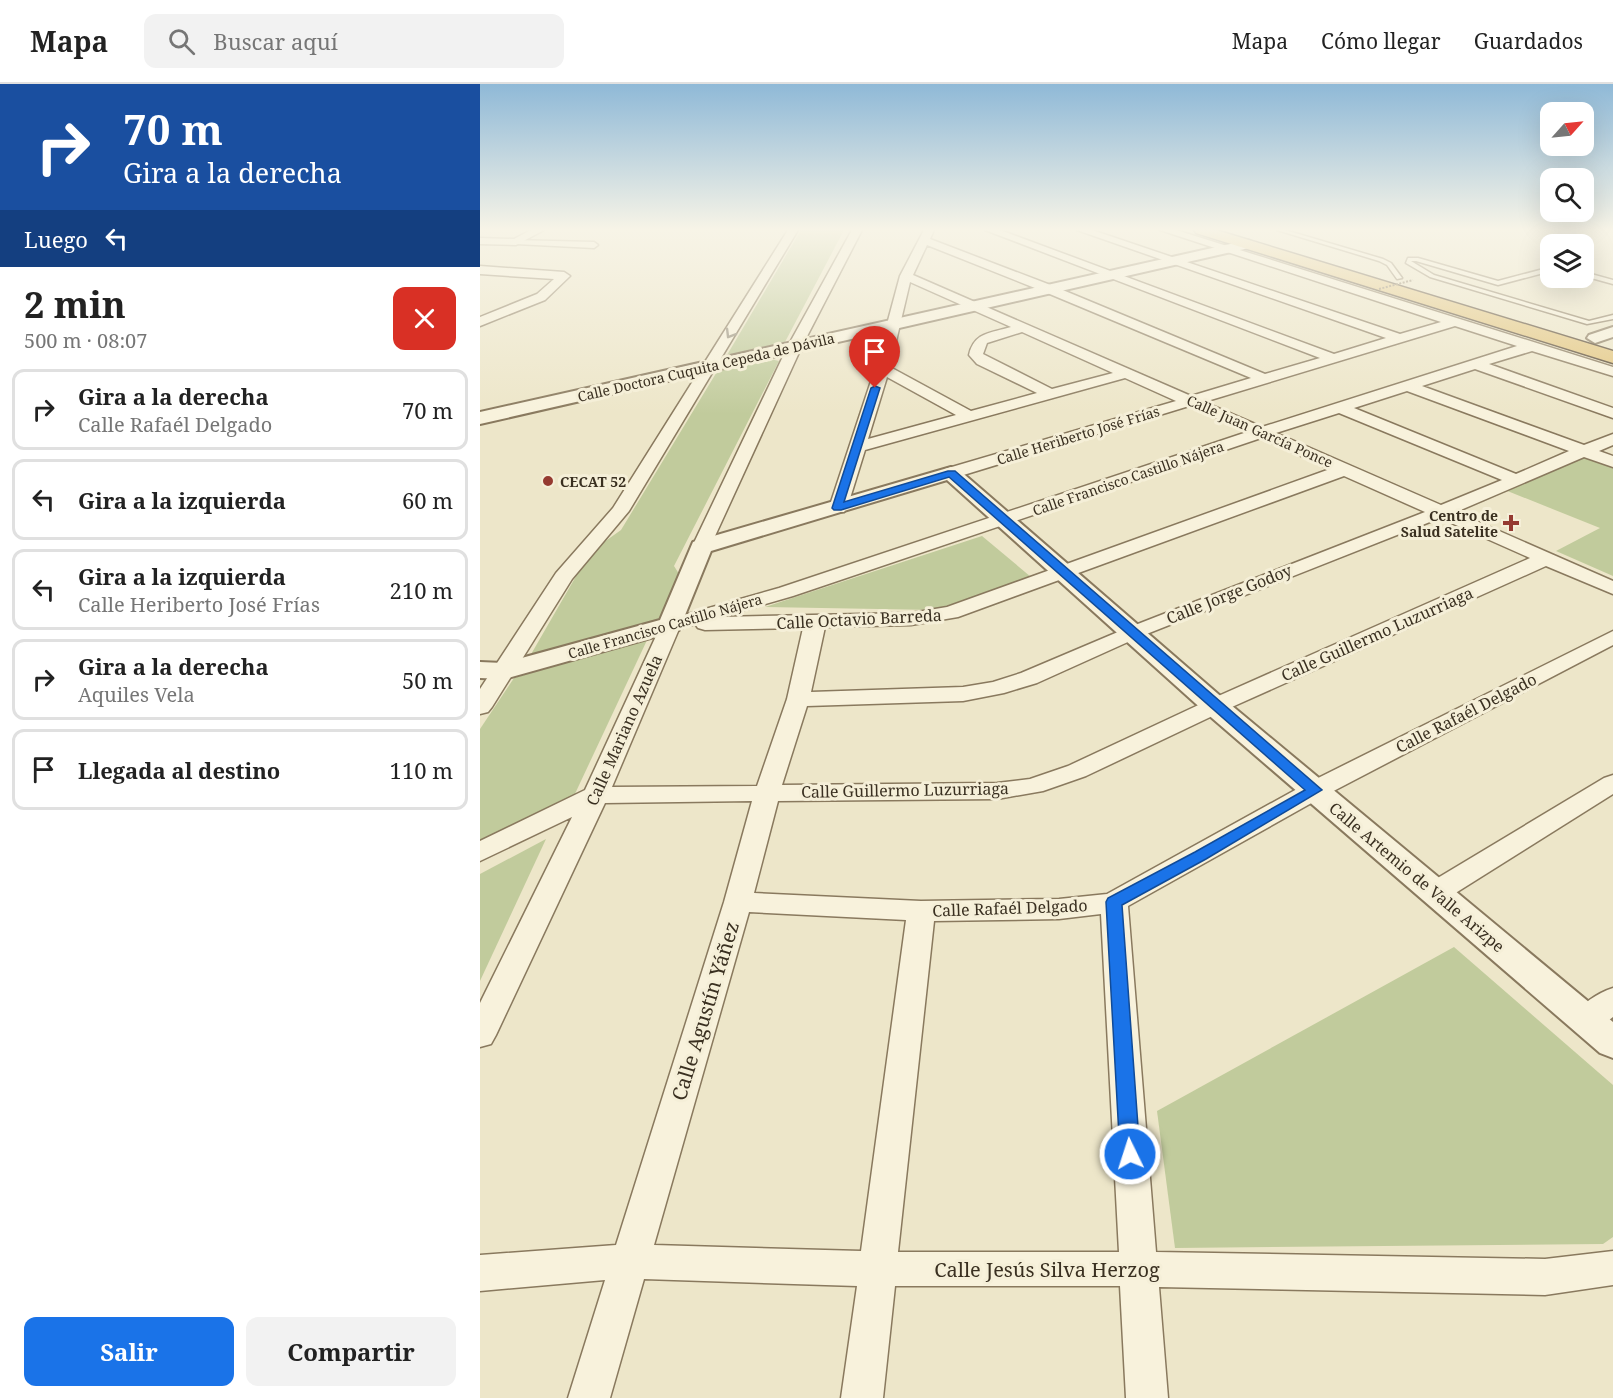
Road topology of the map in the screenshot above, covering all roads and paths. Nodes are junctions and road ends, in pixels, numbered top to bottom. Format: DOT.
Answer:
graph roads {
  1 [pos="547,291"];
  2 [pos="755,291"];
  3 [pos="824,291"];
  4 [pos="902,291"];
  5 [pos="944,291"];
  6 [pos="1039,291"];
  7 [pos="1055,291"];
  8 [pos="1153,291"];
  9 [pos="1262,291"];
  10 [pos="1359,291"];
  11 [pos="1401,291"];
  12 [pos="1445,291"];
  13 [pos="1483,291"];
  14 [pos="977,305"];
  15 [pos="1613,317"];
  16 [pos="480,322"];
  17 [pos="1454,322"];
  18 [pos="894,324"];
  19 [pos="1026,327"];
  20 [pos="1613,332"];
  21 [pos="1399,338"];
  22 [pos="1595,338"];
  23 [pos="1613,343"];
  24 [pos="795,346"];
  25 [pos="1533,346"];
  26 [pos="1613,357"];
  27 [pos="1336,359"];
  28 [pos="1477,365"];
  29 [pos="710,366"];
  30 [pos="882,369"];
  31 [pos="1613,372"];
  32 [pos="1128,373"];
  33 [pos="1265,379"];
  34 [pos="1408,386"];
  35 [pos="1051,394"];
  36 [pos="1193,400"];
  37 [pos="1340,408"];
  38 [pos="1613,413"];
  39 [pos="969,416"];
  40 [pos="480,418"];
  41 [pos="1264,432"];
  42 [pos="1613,439"];
  43 [pos="856,447"];
  44 [pos="1583,452"];
  45 [pos="1613,462"];
  46 [pos="1346,469"];
  47 [pos="951,473"];
  48 [pos="1517,480"];
  49 [pos="837,508"];
  50 [pos="1440,512"];
  51 [pos="1003,520"];
  52 [pos="702,547"];
  53 [pos="1547,558"];
  54 [pos="1062,572"];
  55 [pos="1613,588"];
  56 [pos="815,623"];
  57 [pos="670,625"];
  58 [pos="1132,633"];
  59 [pos="1613,637"];
  60 [pos="492,670"];
  61 [pos="798,699"];
  62 [pos="1215,706"];
  63 [pos="480,707"];
  64 [pos="1613,783"];
  65 [pos="1315,790"];
  66 [pos="768,791"];
  67 [pos="596,795"];
  68 [pos="480,852"];
  69 [pos="1436,892"];
  70 [pos="738,902"];
  71 [pos="1114,902"];
  72 [pos="921,911"];
  73 [pos="1613,1000"];
  74 [pos="1586,1021"];
  75 [pos="480,1035"];
  76 [pos="1613,1043"];
  77 [pos="629,1261"];
  78 [pos="1613,1268"];
  79 [pos="878,1269"];
  80 [pos="1137,1269"];
  81 [pos="480,1273"];
  82 [pos="589,1398"];
  83 [pos="862,1398"];
  84 [pos="1147,1398"];
  1 -- 16 [label="street"];
  2 -- 29 [label="street, one-way"];
  3 -- 24 [label="street, Calle Mariano Azuela"];
  4 -- 18 [label="street"];
  5 -- 14 [label="street, Calle Juan García Ponce"];
  6 -- 14 [label="street, Calle Doctora Cuquita Cepeda de Dávila"];
  7 -- 33 [label="street"];
  8 -- 27 [label="street"];
  9 -- 21 [label="street"];
  10 -- 17 [label="street"];
  11 -- 26 [label="highway"];
  12 -- 22 [label="highway"];
  13 -- 15 [label="lane"];
  14 -- 18 [label="street, Calle Doctora Cuquita Cepeda de Dávila"];
  14 -- 19 [label="street, Calle Juan García Ponce"];
  17 -- 21 [label="street, Calle Heriberto José Frías"];
  17 -- 25 [label="street"];
  18 -- 24 [label="street, Calle Doctora Cuquita Cepeda de Dávila"];
  18 -- 30 [label="street"];
  19 -- 32 [label="street, Calle Juan García Ponce"];
  19 -- 35 [label="street"];
  20 -- 22 [label="street"];
  21 -- 27 [label="street, Calle Heriberto José Frías"];
  22 -- 23 [label="highway"];
  24 -- 29 [label="street, Calle Doctora Cuquita Cepeda de Dávila"];
  24 -- 52 [label="street, Calle Mariano Azuela"];
  25 -- 28 [label="street, Calle Francisco Castillo Nájera"];
  25 -- 31 [label="street"];
  27 -- 33 [label="street, Calle Heriberto José Frías"];
  28 -- 34 [label="street, Calle Francisco Castillo Nájera"];
  28 -- 38 [label="street"];
  29 -- 40 [label="street, Calle Doctora Cuquita Cepeda de Dávila"];
  29 -- 60 [label="street"];
  30 -- 39 [label="street"];
  30 -- 43 [label="street"];
  32 -- 35 [label="street"];
  32 -- 36 [label="street, Calle Juan García Ponce"];
  33 -- 36 [label="street, Calle Heriberto José Frías"];
  34 -- 37 [label="street, Calle Francisco Castillo Nájera"];
  34 -- 44 [label="street"];
  35 -- 39 [label="street"];
  36 -- 41 [label="street, Calle Juan García Ponce"];
  36 -- 47 [label="street, Calle Heriberto José Frías"];
  37 -- 41 [label="street, Calle Francisco Castillo Nájera"];
  37 -- 48 [label="street"];
  39 -- 43 [label="street"];
  41 -- 46 [label="street, Calle Juan García Ponce"];
  41 -- 51 [label="street, Calle Francisco Castillo Nájera"];
  42 -- 44 [label="street, Calle Jorge Godoy"];
  43 -- 49 [label="street"];
  44 -- 45 [label="street"];
  44 -- 48 [label="street, Calle Jorge Godoy"];
  46 -- 50 [label="street, Calle Juan García Ponce"];
  46 -- 54 [label="street, Calle Octavio Barreda"];
  47 -- 49 [label="street, Calle Heriberto José Frías"];
  47 -- 51 [label="street, Calle Artemio de Valle Arizpe"];
  48 -- 50 [label="street, Calle Jorge Godoy"];
  49 -- 52 [label="street, Calle Heriberto José Frías"];
  50 -- 53 [label="street, Calle Juan García Ponce"];
  50 -- 58 [label="street, Calle Jorge Godoy"];
  51 -- 54 [label="street, Calle Artemio de Valle Arizpe"];
  51 -- 57 [label="street, Calle Francisco Castillo Nájera"];
  52 -- 57 [label="street, Calle Mariano Azuela"];
  53 -- 55 [label="street, Calle Juan García Ponce"];
  53 -- 62 [label="street, Calle Guillermo Luzurriaga"];
  54 -- 56 [label="street, Calle Octavio Barreda"];
  54 -- 58 [label="street, Calle Artemio de Valle Arizpe"];
  56 -- 57 [label="street, Calle Octavio Barreda"];
  56 -- 61 [label="street, Calle Agustín Yáñez"];
  57 -- 60 [label="street, Calle Francisco Castillo Nájera"];
  57 -- 67 [label="street, Calle Mariano Azuela"];
  58 -- 61 [label="street, Calle Jorge Godoy"];
  58 -- 62 [label="street, Calle Artemio de Valle Arizpe"];
  59 -- 65 [label="street, Calle Rafaél Delgado"];
  60 -- 63 [label="street"];
  61 -- 66 [label="street, Calle Agustín Yáñez"];
  62 -- 65 [label="street, Calle Artemio de Valle Arizpe"];
  62 -- 66 [label="street, Calle Guillermo Luzurriaga"];
  64 -- 69 [label="street"];
  65 -- 69 [label="street, Calle Artemio de Valle Arizpe"];
  65 -- 71 [label="street, Calle Rafaél Delgado"];
  66 -- 67 [label="street, Calle Guillermo Luzurriaga"];
  66 -- 70 [label="street, Calle Agustín Yáñez"];
  67 -- 68 [label="street, Calle Guillermo Luzurriaga"];
  67 -- 75 [label="street, Calle Mariano Azuela"];
  69 -- 74 [label="street, Calle Artemio de Valle Arizpe"];
  70 -- 72 [label="street, Calle Rafaél Delgado"];
  70 -- 77 [label="street, Calle Agustín Yáñez"];
  71 -- 72 [label="street, Calle Rafaél Delgado"];
  71 -- 80 [label="street"];
  72 -- 79 [label="street"];
  73 -- 74 [label="street"];
  74 -- 76 [label="street, Calle Artemio de Valle Arizpe"];
  77 -- 79 [label="street, Calle Jesús Silva Herzog"];
  77 -- 81 [label="street, Calle Jesús Silva Herzog"];
  77 -- 82 [label="street, Calle Agustín Yáñez"];
  78 -- 80 [label="street, Calle Jesús Silva Herzog"];
  79 -- 80 [label="street, Calle Jesús Silva Herzog"];
  79 -- 83 [label="street"];
  80 -- 84 [label="street"];
}
